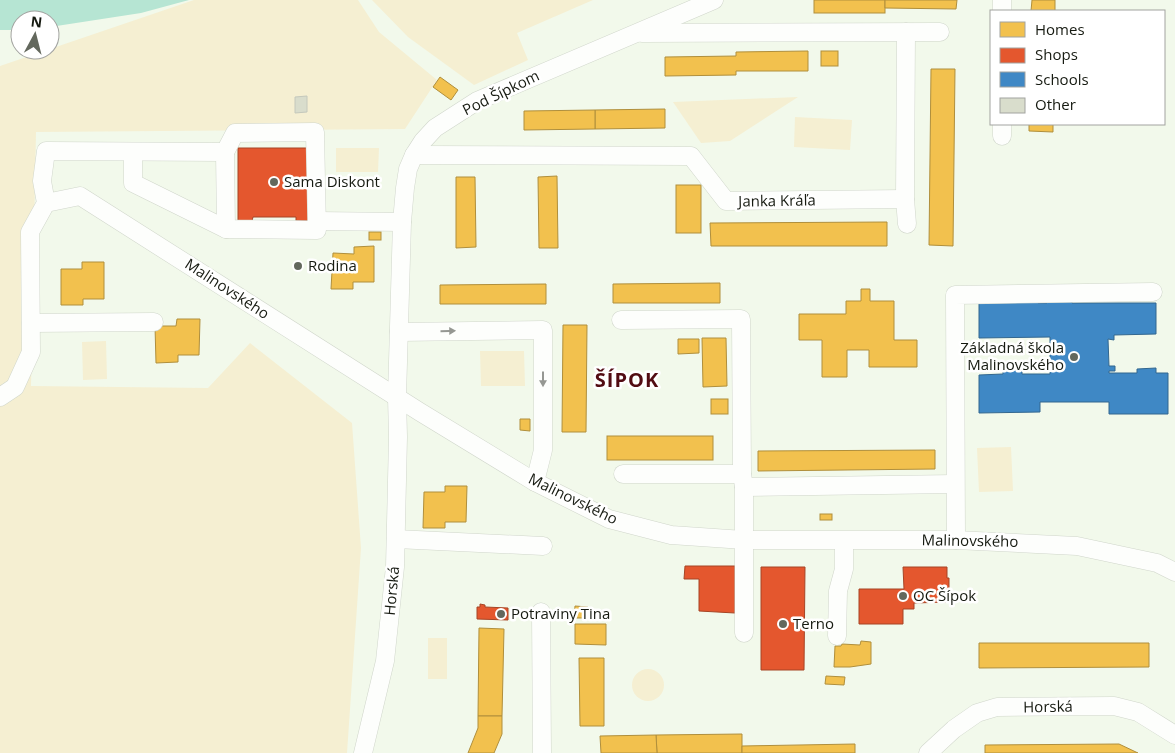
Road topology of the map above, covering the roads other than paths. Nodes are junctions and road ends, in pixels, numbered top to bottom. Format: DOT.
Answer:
graph roads {
  1 [pos="714,0"];
  2 [pos="906,32"];
  3 [pos="940,32"];
  4 [pos="634,33"];
  5 [pos="133,152"];
  6 [pos="225,152"];
  7 [pos="414,155"];
  8 [pos="906,199"];
  9 [pos="46,203"];
  10 [pos="317,221"];
  11 [pos="402,222"];
  12 [pos="907,224"];
  13 [pos="226,229"];
  14 [pos="1153,292"];
  15 [pos="620,320"];
  16 [pos="154,322"];
  17 [pos="31,324"];
  18 [pos="399,332"];
  19 [pos="0,397"];
  20 [pos="397,397"];
  21 [pos="420,412"];
  22 [pos="398,426"];
  23 [pos="623,474"];
  24 [pos="743,480"];
  25 [pos="535,482"];
  26 [pos="955,484"];
  27 [pos="396,539"];
  28 [pos="744,540"];
  29 [pos="956,540"];
  30 [pos="844,541"];
  31 [pos="543,546"];
  32 [pos="1175,572"];
  33 [pos="542,612"];
  34 [pos="744,632"];
  35 [pos="837,636"];
  36 [pos="1175,735"];
  37 [pos="363,753"];
  38 [pos="542,753"];
  39 [pos="928,753"];
  1 -- 4 [label="street, Pod Šípkom"];
  2 -- 3 [label="street"];
  2 -- 4 [label="street"];
  2 -- 8 [label="street"];
  4 -- 7 [label="street, Pod Šípkom"];
  5 -- 6 [label="street"];
  5 -- 9 [label="street"];
  5 -- 13 [label="street"];
  6 -- 10 [label="street"];
  6 -- 13 [label="street"];
  7 -- 8 [label="street, Janka Kráľa"];
  7 -- 11 [label="street, Pod Šípkom"];
  8 -- 12 [label="street"];
  9 -- 17 [label="street"];
  9 -- 20 [label="street, Malinovského"];
  10 -- 11 [label="street"];
  10 -- 13 [label="street"];
  11 -- 18 [label="street, Pod Šípkom"];
  14 -- 26 [label="street"];
  15 -- 24 [label="street"];
  16 -- 17 [label="street"];
  17 -- 19 [label="street"];
  18 -- 20 [label="street, Pod Šípkom"];
  18 -- 25 [label="street, one-way"];
  20 -- 21 [label="street, Malinovského"];
  20 -- 22 [label="street, Horská"];
  21 -- 22 [label="street"];
  21 -- 25 [label="street, Malinovského"];
  22 -- 27 [label="street, Horská"];
  23 -- 24 [label="street"];
  24 -- 26 [label="street"];
  24 -- 28 [label="street"];
  25 -- 28 [label="street, Malinovského"];
  26 -- 29 [label="street"];
  27 -- 31 [label="street"];
  27 -- 37 [label="street, Horská"];
  28 -- 30 [label="street, Malinovského"];
  28 -- 34 [label="street"];
  29 -- 30 [label="street, Malinovského"];
  29 -- 32 [label="street, Malinovského"];
  30 -- 35 [label="street"];
  33 -- 38 [label="street"];
  36 -- 39 [label="street, Horská"];
}
